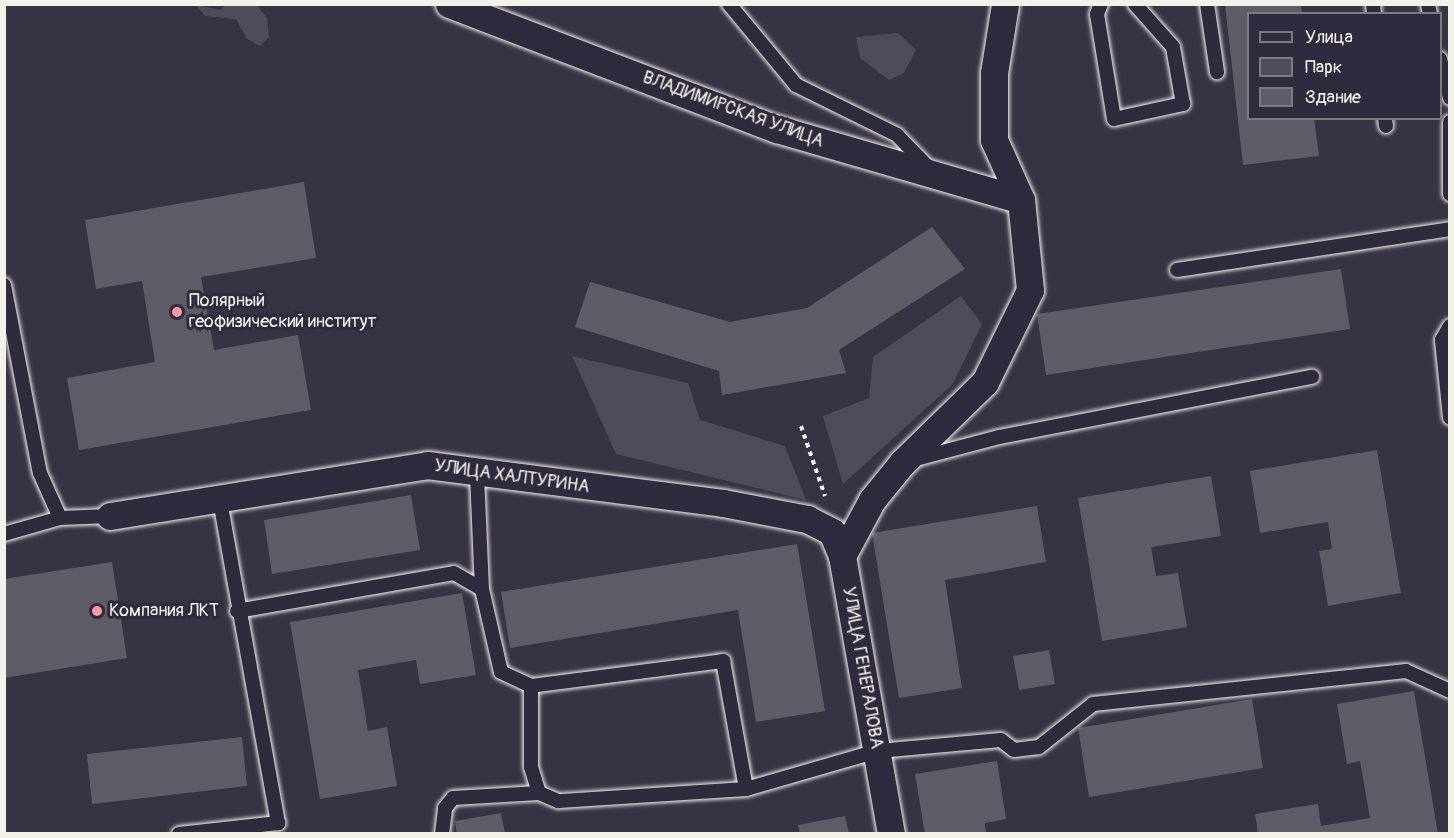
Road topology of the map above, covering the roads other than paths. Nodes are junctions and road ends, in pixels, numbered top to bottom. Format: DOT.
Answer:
graph roads {
  1 [pos="449,4"];
  2 [pos="729,4"];
  3 [pos="1005,4"];
  4 [pos="1101,4"];
  5 [pos="1135,4"];
  6 [pos="1207,4"];
  7 [pos="1442,68"];
  8 [pos="1217,72"];
  9 [pos="1449,98"];
  10 [pos="1449,122"];
  11 [pos="935,175"];
  12 [pos="1449,194"];
  13 [pos="1022,200"];
  14 [pos="1449,229"];
  15 [pos="1177,270"];
  16 [pos="4,285"];
  17 [pos="1449,326"];
  18 [pos="1312,377"];
  19 [pos="1449,418"];
  20 [pos="902,463"];
  21 [pos="477,475"];
  22 [pos="220,500"];
  23 [pos="110,516"];
  24 [pos="60,518"];
  25 [pos="807,519"];
  26 [pos="4,534"];
  27 [pos="842,556"];
  28 [pos="482,590"];
  29 [pos="237,611"];
  30 [pos="531,686"];
  31 [pos="1449,691"];
  32 [pos="878,751"];
  33 [pos="746,789"];
  34 [pos="539,793"];
  35 [pos="179,834"];
  36 [pos="442,834"];
  37 [pos="891,834"];
  1 -- 11 [label="street, ВЛАДИМИРСКАЯ УЛИЦА"];
  2 -- 11 [label="lane"];
  3 -- 13 [label="street"];
  4 -- 5 [label="lane"];
  6 -- 8 [label="lane"];
  7 -- 9 [label="lane"];
  10 -- 12 [label="lane"];
  11 -- 13 [label="street, ВЛАДИМИРСКАЯ УЛИЦА"];
  13 -- 20 [label="street"];
  14 -- 15 [label="lane"];
  16 -- 24 [label="lane"];
  17 -- 19 [label="lane"];
  18 -- 20 [label="lane"];
  20 -- 27 [label="street"];
  21 -- 22 [label="street, УЛИЦА ХАЛТУРИНА"];
  21 -- 25 [label="street, УЛИЦА ХАЛТУРИНА"];
  21 -- 28 [label="lane"];
  22 -- 23 [label="street, УЛИЦА ХАЛТУРИНА"];
  22 -- 29 [label="lane"];
  23 -- 24 [label="lane"];
  24 -- 26 [label="lane"];
  25 -- 27 [label="street, УЛИЦА ГЕНЕРАЛОВА"];
  27 -- 32 [label="street, УЛИЦА ГЕНЕРАЛОВА"];
  28 -- 29 [label="lane"];
  28 -- 30 [label="lane"];
  29 -- 35 [label="lane"];
  30 -- 33 [label="lane"];
  30 -- 34 [label="lane"];
  31 -- 32 [label="lane"];
  32 -- 33 [label="lane"];
  32 -- 37 [label="street, УЛИЦА ГЕНЕРАЛОВА"];
  33 -- 34 [label="lane"];
  34 -- 36 [label="lane"];
}
